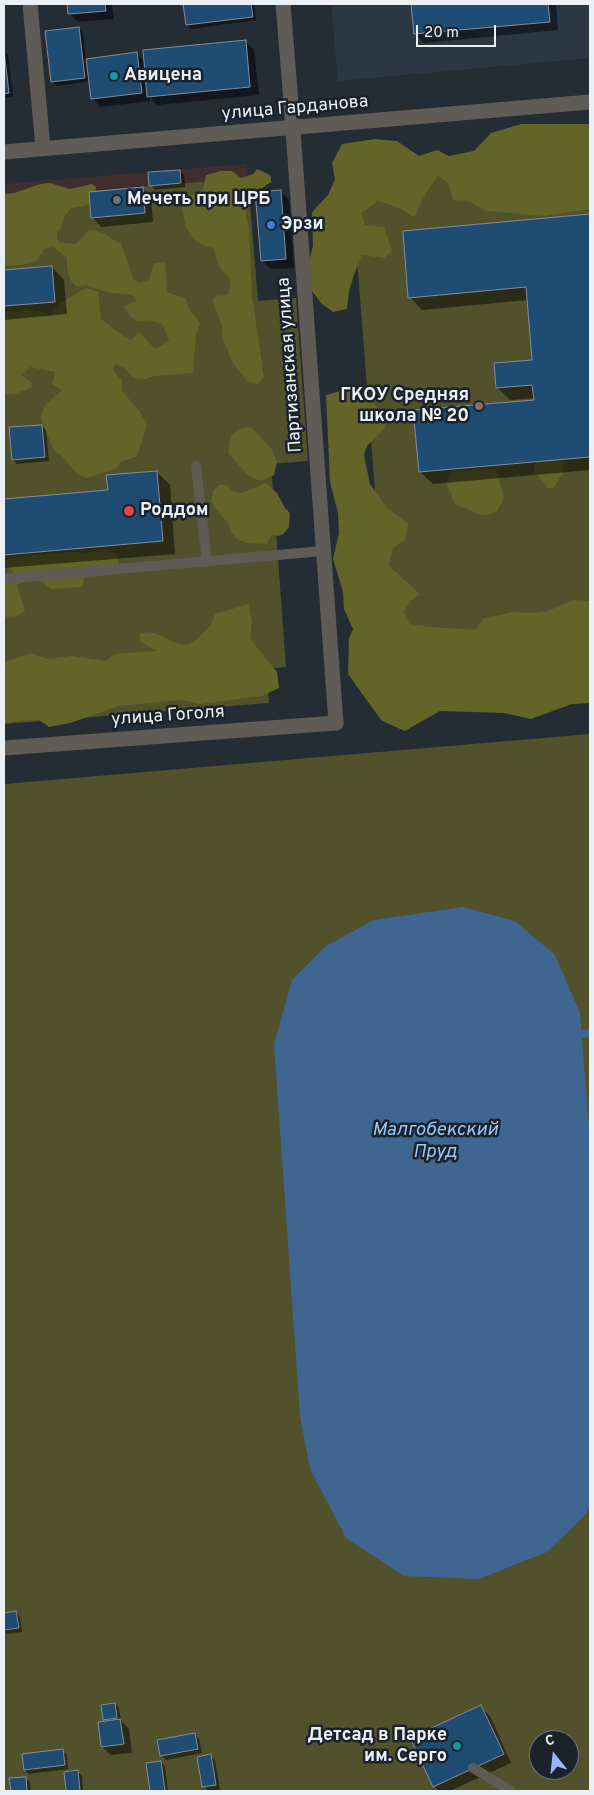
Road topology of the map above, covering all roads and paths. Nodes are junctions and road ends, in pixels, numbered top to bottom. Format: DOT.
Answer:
graph roads {
  1 [pos="30,4"];
  2 [pos="283,4"];
  3 [pos="590,102"];
  4 [pos="293,128"];
  5 [pos="43,148"];
  6 [pos="4,152"];
  7 [pos="196,466"];
  8 [pos="323,552"];
  9 [pos="207,562"];
  10 [pos="4,579"];
  11 [pos="336,723"];
  12 [pos="4,748"];
  13 [pos="472,1768"];
  14 [pos="511,1791"];
  1 -- 5 [label="street"];
  2 -- 4 [label="street, Партизанская улица"];
  3 -- 4 [label="street, улица Гарданова"];
  4 -- 5 [label="street, улица Гарданова"];
  4 -- 8 [label="street, Партизанская улица"];
  5 -- 6 [label="street, улица Гарданова"];
  7 -- 9 [label="lane"];
  8 -- 9 [label="lane"];
  8 -- 11 [label="street, Партизанская улица"];
  9 -- 10 [label="lane"];
  11 -- 12 [label="street, улица Гоголя"];
  13 -- 14 [label="lane"];
}
